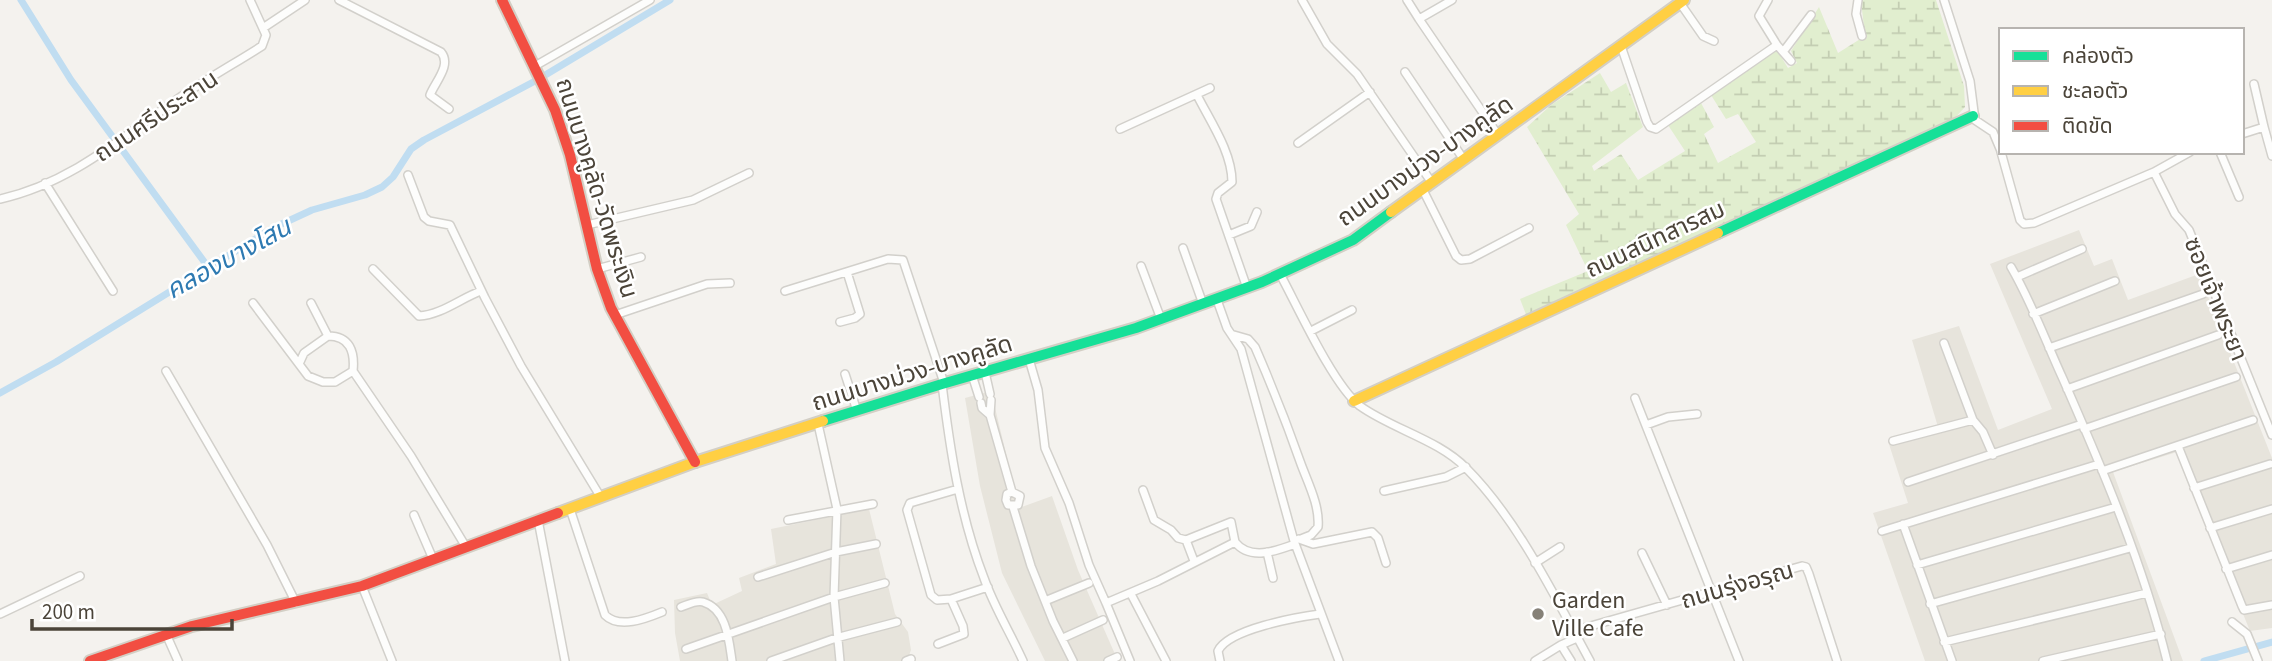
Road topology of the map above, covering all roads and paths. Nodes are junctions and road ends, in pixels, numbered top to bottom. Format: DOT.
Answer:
graph roads {
  1 [pos="250,0"];
  2 [pos="305,0"];
  3 [pos="339,0"];
  4 [pos="502,0"];
  5 [pos="650,0"];
  6 [pos="1302,0"];
  7 [pos="1407,0"];
  8 [pos="1452,0"];
  9 [pos="1768,0"];
  10 [pos="1858,0"];
  11 [pos="1944,0"];
  12 [pos="1682,1"];
  13 [pos="1811,15"];
  14 [pos="1419,19"];
  15 [pos="262,28"];
  16 [pos="1862,36"];
  17 [pos="1714,41"];
  18 [pos="1777,45"];
  19 [pos="1621,46"];
  20 [pos="1783,52"];
  21 [pos="1791,61"];
  22 [pos="536,68"];
  23 [pos="1405,72"];
  24 [pos="2254,84"];
  25 [pos="1210,88"];
  26 [pos="1370,92"];
  27 [pos="1196,95"];
  28 [pos="449,108"];
  29 [pos="1973,116"];
  30 [pos="2263,127"];
  31 [pos="1120,129"];
  32 [pos="2244,133"];
  33 [pos="1497,135"];
  34 [pos="1298,143"];
  35 [pos="1999,147"];
  36 [pos="2002,154"];
  37 [pos="2183,154"];
  38 [pos="2221,154"];
  39 [pos="2272,156"];
  40 [pos="1464,160"];
  41 [pos="2154,172"];
  42 [pos="748,173"];
  43 [pos="408,175"];
  44 [pos="45,183"];
  45 [pos="1427,186"];
  46 [pos="2239,197"];
  47 [pos="0,199"];
  48 [pos="1257,212"];
  49 [pos="587,225"];
  50 [pos="1529,228"];
  51 [pos="1229,235"];
  52 [pos="1183,248"];
  53 [pos="2082,249"];
  54 [pos="641,257"];
  55 [pos="1141,266"];
  56 [pos="2011,267"];
  57 [pos="373,269"];
  58 [pos="597,269"];
  59 [pos="847,272"];
  60 [pos="1280,274"];
  61 [pos="2017,277"];
  62 [pos="2115,281"];
  63 [pos="730,283"];
  64 [pos="1247,288"];
  65 [pos="113,291"];
  66 [pos="481,291"];
  67 [pos="785,291"];
  68 [pos="2203,294"];
  69 [pos="1217,300"];
  70 [pos="253,303"];
  71 [pos="311,303"];
  72 [pos="1203,304"];
  73 [pos="1352,310"];
  74 [pos="2034,314"];
  75 [pos="615,315"];
  76 [pos="1161,319"];
  77 [pos="840,322"];
  78 [pos="1311,331"];
  79 [pos="1234,335"];
  80 [pos="2218,335"];
  81 [pos="328,336"];
  82 [pos="1944,343"];
  83 [pos="2049,348"];
  84 [pos="1029,359"];
  85 [pos="299,364"];
  86 [pos="353,371"];
  87 [pos="166,372"];
  88 [pos="985,372"];
  89 [pos="845,374"];
  90 [pos="972,375"];
  91 [pos="2235,377"];
  92 [pos="943,383"];
  93 [pos="2067,389"];
  94 [pos="1635,398"];
  95 [pos="1354,401"];
  96 [pos="857,411"];
  97 [pos="1697,414"];
  98 [pos="990,415"];
  99 [pos="1973,420"];
  100 [pos="2253,420"];
  101 [pos="818,424"];
  102 [pos="1646,425"];
  103 [pos="2083,426"];
  104 [pos="2272,435"];
  105 [pos="1893,441"];
  106 [pos="2178,446"];
  107 [pos="1993,455"];
  108 [pos="695,462"];
  109 [pos="2270,464"];
  110 [pos="1466,467"];
  111 [pos="2100,467"];
  112 [pos="1908,482"];
  113 [pos="2194,488"];
  114 [pos="958,489"];
  115 [pos="1143,490"];
  116 [pos="1384,491"];
  117 [pos="600,496"];
  118 [pos="873,504"];
  119 [pos="2116,506"];
  120 [pos="570,509"];
  121 [pos="837,509"];
  122 [pos="2272,509"];
  123 [pos="414,515"];
  124 [pos="538,520"];
  125 [pos="788,520"];
  126 [pos="1903,524"];
  127 [pos="2210,528"];
  128 [pos="1882,531"];
  129 [pos="1186,540"];
  130 [pos="1297,541"];
  131 [pos="1235,542"];
  132 [pos="876,544"];
  133 [pos="466,547"];
  134 [pos="1560,547"];
  135 [pos="2130,548"];
  136 [pos="836,552"];
  137 [pos="1268,552"];
  138 [pos="1642,553"];
  139 [pos="2272,555"];
  140 [pos="433,559"];
  141 [pos="1194,561"];
  142 [pos="1386,563"];
  143 [pos="1535,563"];
  144 [pos="1916,565"];
  145 [pos="2226,569"];
  146 [pos="80,576"];
  147 [pos="758,577"];
  148 [pos="1273,578"];
  149 [pos="885,583"];
  150 [pos="1089,583"];
  151 [pos="362,586"];
  152 [pos="988,587"];
  153 [pos="1713,591"];
  154 [pos="2147,593"];
  155 [pos="1131,594"];
  156 [pos="834,597"];
  157 [pos="951,599"];
  158 [pos="1045,601"];
  159 [pos="296,603"];
  160 [pos="1106,603"];
  161 [pos="1930,604"];
  162 [pos="1667,605"];
  163 [pos="2272,605"];
  164 [pos="681,607"];
  165 [pos="662,612"];
  166 [pos="0,614"];
  167 [pos="1320,614"];
  168 [pos="1103,620"];
  169 [pos="897,622"];
  170 [pos="2232,622"];
  171 [pos="166,634"];
  172 [pos="727,634"];
  173 [pos="2161,634"];
  174 [pos="1575,635"];
  175 [pos="836,638"];
  176 [pos="1063,638"];
  177 [pos="1944,642"];
  178 [pos="938,644"];
  179 [pos="1562,645"];
  180 [pos="686,649"];
  181 [pos="1117,657"];
  182 [pos="90,661"];
  183 [pos="178,661"];
  184 [pos="392,661"];
  185 [pos="565,661"];
  186 [pos="732,661"];
  187 [pos="771,661"];
  188 [pos="840,661"];
  189 [pos="1023,661"];
  190 [pos="1073,661"];
  191 [pos="1108,661"];
  192 [pos="1130,661"];
  193 [pos="1167,661"];
  194 [pos="1220,661"];
  195 [pos="1339,661"];
  196 [pos="1535,661"];
  197 [pos="1571,661"];
  198 [pos="1590,661"];
  199 [pos="1740,661"];
  200 [pos="1837,661"];
  201 [pos="1952,661"];
  202 [pos="2043,661"];
  203 [pos="2167,661"];
  204 [pos="2258,661"];
  1 -- 15 [label="street"];
  2 -- 15 [label="street"];
  3 -- 28 [label="street"];
  4 -- 22 [label="street, ถนนบางคูลัด-วัดพระเงิน"];
  5 -- 22 [label="street"];
  6 -- 26 [label="street"];
  7 -- 14 [label="street"];
  8 -- 14 [label="street"];
  9 -- 18 [label="street"];
  10 -- 16 [label="street"];
  11 -- 29 [label="street"];
  12 -- 17 [label="street"];
  12 -- 19 [label="street, ถนนบางม่วง-บางคูลัด"];
  13 -- 20 [label="street"];
  14 -- 33 [label="street"];
  15 -- 44 [label="street, ถนนศรีประสาน"];
  18 -- 19 [label="street"];
  18 -- 20 [label="street"];
  19 -- 33 [label="street, ถนนบางม่วง-บางคูลัด"];
  20 -- 21 [label="street"];
  22 -- 49 [label="street, ถนนบางคูลัด-วัดพระเงิน"];
  23 -- 40 [label="street"];
  24 -- 30 [label="street"];
  25 -- 27 [label="street"];
  26 -- 34 [label="street"];
  26 -- 45 [label="street"];
  27 -- 31 [label="street"];
  27 -- 51 [label="street"];
  29 -- 35 [label="street"];
  29 -- 95 [label="street, ถนนสนิทสารสม"];
  30 -- 32 [label="street"];
  30 -- 39 [label="street"];
  33 -- 40 [label="street, ถนนบางม่วง-บางคูลัด"];
  36 -- 41 [label="street"];
  37 -- 41 [label="street"];
  38 -- 46 [label="street"];
  40 -- 45 [label="street, ถนนบางม่วง-บางคูลัด"];
  41 -- 104 [label="street, ซอยเจ้าพระยา"];
  42 -- 49 [label="street"];
  43 -- 66 [label="street"];
  44 -- 47 [label="street, ถนนศรีประสาน"];
  44 -- 65 [label="street"];
  45 -- 50 [label="street"];
  45 -- 60 [label="street, ถนนบางม่วง-บางคูลัด"];
  48 -- 51 [label="street"];
  49 -- 58 [label="street, ถนนบางคูลัด-วัดพระเงิน"];
  51 -- 64 [label="street"];
  52 -- 72 [label="street"];
  53 -- 61 [label="street"];
  54 -- 58 [label="street"];
  55 -- 76 [label="street"];
  56 -- 61 [label="street"];
  57 -- 66 [label="street"];
  58 -- 75 [label="street, ถนนบางคูลัด-วัดพระเงิน"];
  59 -- 67 [label="street"];
  59 -- 77 [label="street"];
  59 -- 92 [label="street"];
  60 -- 64 [label="street, ถนนบางม่วง-บางคูลัด"];
  60 -- 78 [label="street"];
  61 -- 74 [label="street"];
  62 -- 74 [label="street"];
  63 -- 75 [label="street"];
  64 -- 69 [label="street, ถนนบางม่วง-บางคูลัด"];
  66 -- 117 [label="street"];
  68 -- 83 [label="street"];
  69 -- 72 [label="street, ถนนบางม่วง-บางคูลัด"];
  69 -- 79 [label="street"];
  70 -- 85 [label="street"];
  71 -- 81 [label="street"];
  72 -- 76 [label="street, ถนนบางม่วง-บางคูลัด"];
  73 -- 78 [label="street"];
  74 -- 83 [label="street"];
  75 -- 108 [label="street, ถนนบางคูลัด-วัดพระเงิน"];
  76 -- 84 [label="street, ถนนบางม่วง-บางคูลัด"];
  78 -- 95 [label="street"];
  79 -- 130 [label="street"];
  79 -- 130 [label="street"];
  80 -- 93 [label="street"];
  81 -- 85 [label="street"];
  81 -- 86 [label="street"];
  82 -- 99 [label="street"];
  83 -- 93 [label="street"];
  84 -- 88 [label="street, ถนนบางม่วง-บางคูลัด"];
  84 -- 160 [label="street"];
  85 -- 86 [label="street"];
  86 -- 133 [label="street"];
  87 -- 159 [label="street"];
  88 -- 90 [label="street, ถนนบางม่วง-บางคูลัด"];
  88 -- 98 [label="street"];
  89 -- 96 [label="street"];
  90 -- 92 [label="street, ถนนบางม่วง-บางคูลัด"];
  90 -- 98 [label="street"];
  91 -- 103 [label="street"];
  92 -- 96 [label="street, ถนนบางม่วง-บางคูลัด"];
  92 -- 114 [label="street"];
  93 -- 103 [label="street"];
  94 -- 102 [label="street"];
  95 -- 110 [label="street"];
  96 -- 101 [label="street, ถนนบางม่วง-บางคูลัด"];
  97 -- 102 [label="street"];
  98 -- 158 [label="street"];
  99 -- 105 [label="street"];
  99 -- 107 [label="street"];
  100 -- 106 [label="street"];
  101 -- 108 [label="street, ถนนบางม่วง-บางคูลัด"];
  101 -- 121 [label="street"];
  102 -- 153 [label="street"];
  103 -- 107 [label="street"];
  103 -- 111 [label="street"];
  106 -- 111 [label="street"];
  106 -- 113 [label="street"];
  107 -- 112 [label="street"];
  108 -- 117 [label="street, ถนนบางม่วง-บางคูลัด"];
  109 -- 113 [label="street"];
  110 -- 116 [label="street"];
  110 -- 143 [label="street"];
  111 -- 119 [label="street"];
  111 -- 126 [label="street"];
  113 -- 127 [label="street"];
  114 -- 152 [label="street"];
  114 -- 157 [label="street"];
  115 -- 129 [label="street"];
  117 -- 120 [label="street, ถนนบางม่วง-บางคูลัด"];
  118 -- 121 [label="street"];
  119 -- 135 [label="street"];
  119 -- 144 [label="street"];
  120 -- 124 [label="street, ถนนบางม่วง-บางคูลัด"];
  120 -- 165 [label="street"];
  121 -- 125 [label="street"];
  121 -- 136 [label="street"];
  122 -- 127 [label="street"];
  123 -- 140 [label="street"];
  124 -- 133 [label="street, ถนนบางม่วง-บางคูลัด"];
  124 -- 185 [label="street"];
  126 -- 128 [label="street"];
  126 -- 144 [label="street"];
  127 -- 145 [label="street"];
  129 -- 131 [label="street"];
  129 -- 141 [label="street"];
  130 -- 137 [label="street"];
  130 -- 142 [label="street"];
  130 -- 167 [label="street"];
  131 -- 137 [label="street"];
  131 -- 141 [label="street"];
  132 -- 136 [label="street"];
  133 -- 140 [label="street, ถนนบางม่วง-บางคูลัด"];
  134 -- 143 [label="street"];
  135 -- 154 [label="street"];
  135 -- 161 [label="street"];
  136 -- 147 [label="street"];
  136 -- 156 [label="street"];
  137 -- 148 [label="street"];
  138 -- 162 [label="street"];
  139 -- 145 [label="street"];
  140 -- 151 [label="street, ถนนบางม่วง-บางคูลัด"];
  141 -- 155 [label="street"];
  143 -- 174 [label="street"];
  144 -- 161 [label="street"];
  145 -- 163 [label="street"];
  146 -- 166 [label="street"];
  149 -- 156 [label="street"];
  150 -- 158 [label="street"];
  151 -- 159 [label="street, ถนนบางม่วง-บางคูลัด"];
  151 -- 184 [label="street"];
  152 -- 157 [label="street"];
  152 -- 189 [label="street"];
  153 -- 162 [label="street, ถนนรุ่งอรุณ"];
  153 -- 199 [label="street"];
  153 -- 200 [label="street, ถนนรุ่งอรุณ"];
  154 -- 173 [label="street"];
  154 -- 177 [label="street"];
  155 -- 160 [label="street"];
  155 -- 193 [label="street"];
  156 -- 172 [label="street"];
  156 -- 175 [label="street"];
  157 -- 178 [label="street"];
  158 -- 176 [label="street"];
  159 -- 171 [label="street, ถนนบางม่วง-บางคูลัด"];
  160 -- 192 [label="street"];
  161 -- 177 [label="street"];
  162 -- 174 [label="street, ถนนรุ่งอรุณ"];
  164 -- 172 [label="street"];
  167 -- 194 [label="street"];
  167 -- 195 [label="street"];
  168 -- 176 [label="street"];
  169 -- 175 [label="street"];
  170 -- 204 [label="street"];
  171 -- 182 [label="street, ถนนบางม่วง-บางคูลัด"];
  171 -- 183 [label="street"];
  172 -- 180 [label="street"];
  172 -- 186 [label="street"];
  173 -- 202 [label="street"];
  173 -- 203 [label="street"];
  174 -- 179 [label="street, ถนนรุ่งอรุณ"];
  174 -- 198 [label="street"];
  175 -- 187 [label="street"];
  175 -- 188 [label="street"];
  176 -- 190 [label="street"];
  177 -- 201 [label="street"];
  179 -- 196 [label="street, ถนนรุ่งอรุณ"];
  179 -- 197 [label="street"];
  181 -- 191 [label="street"];
}
